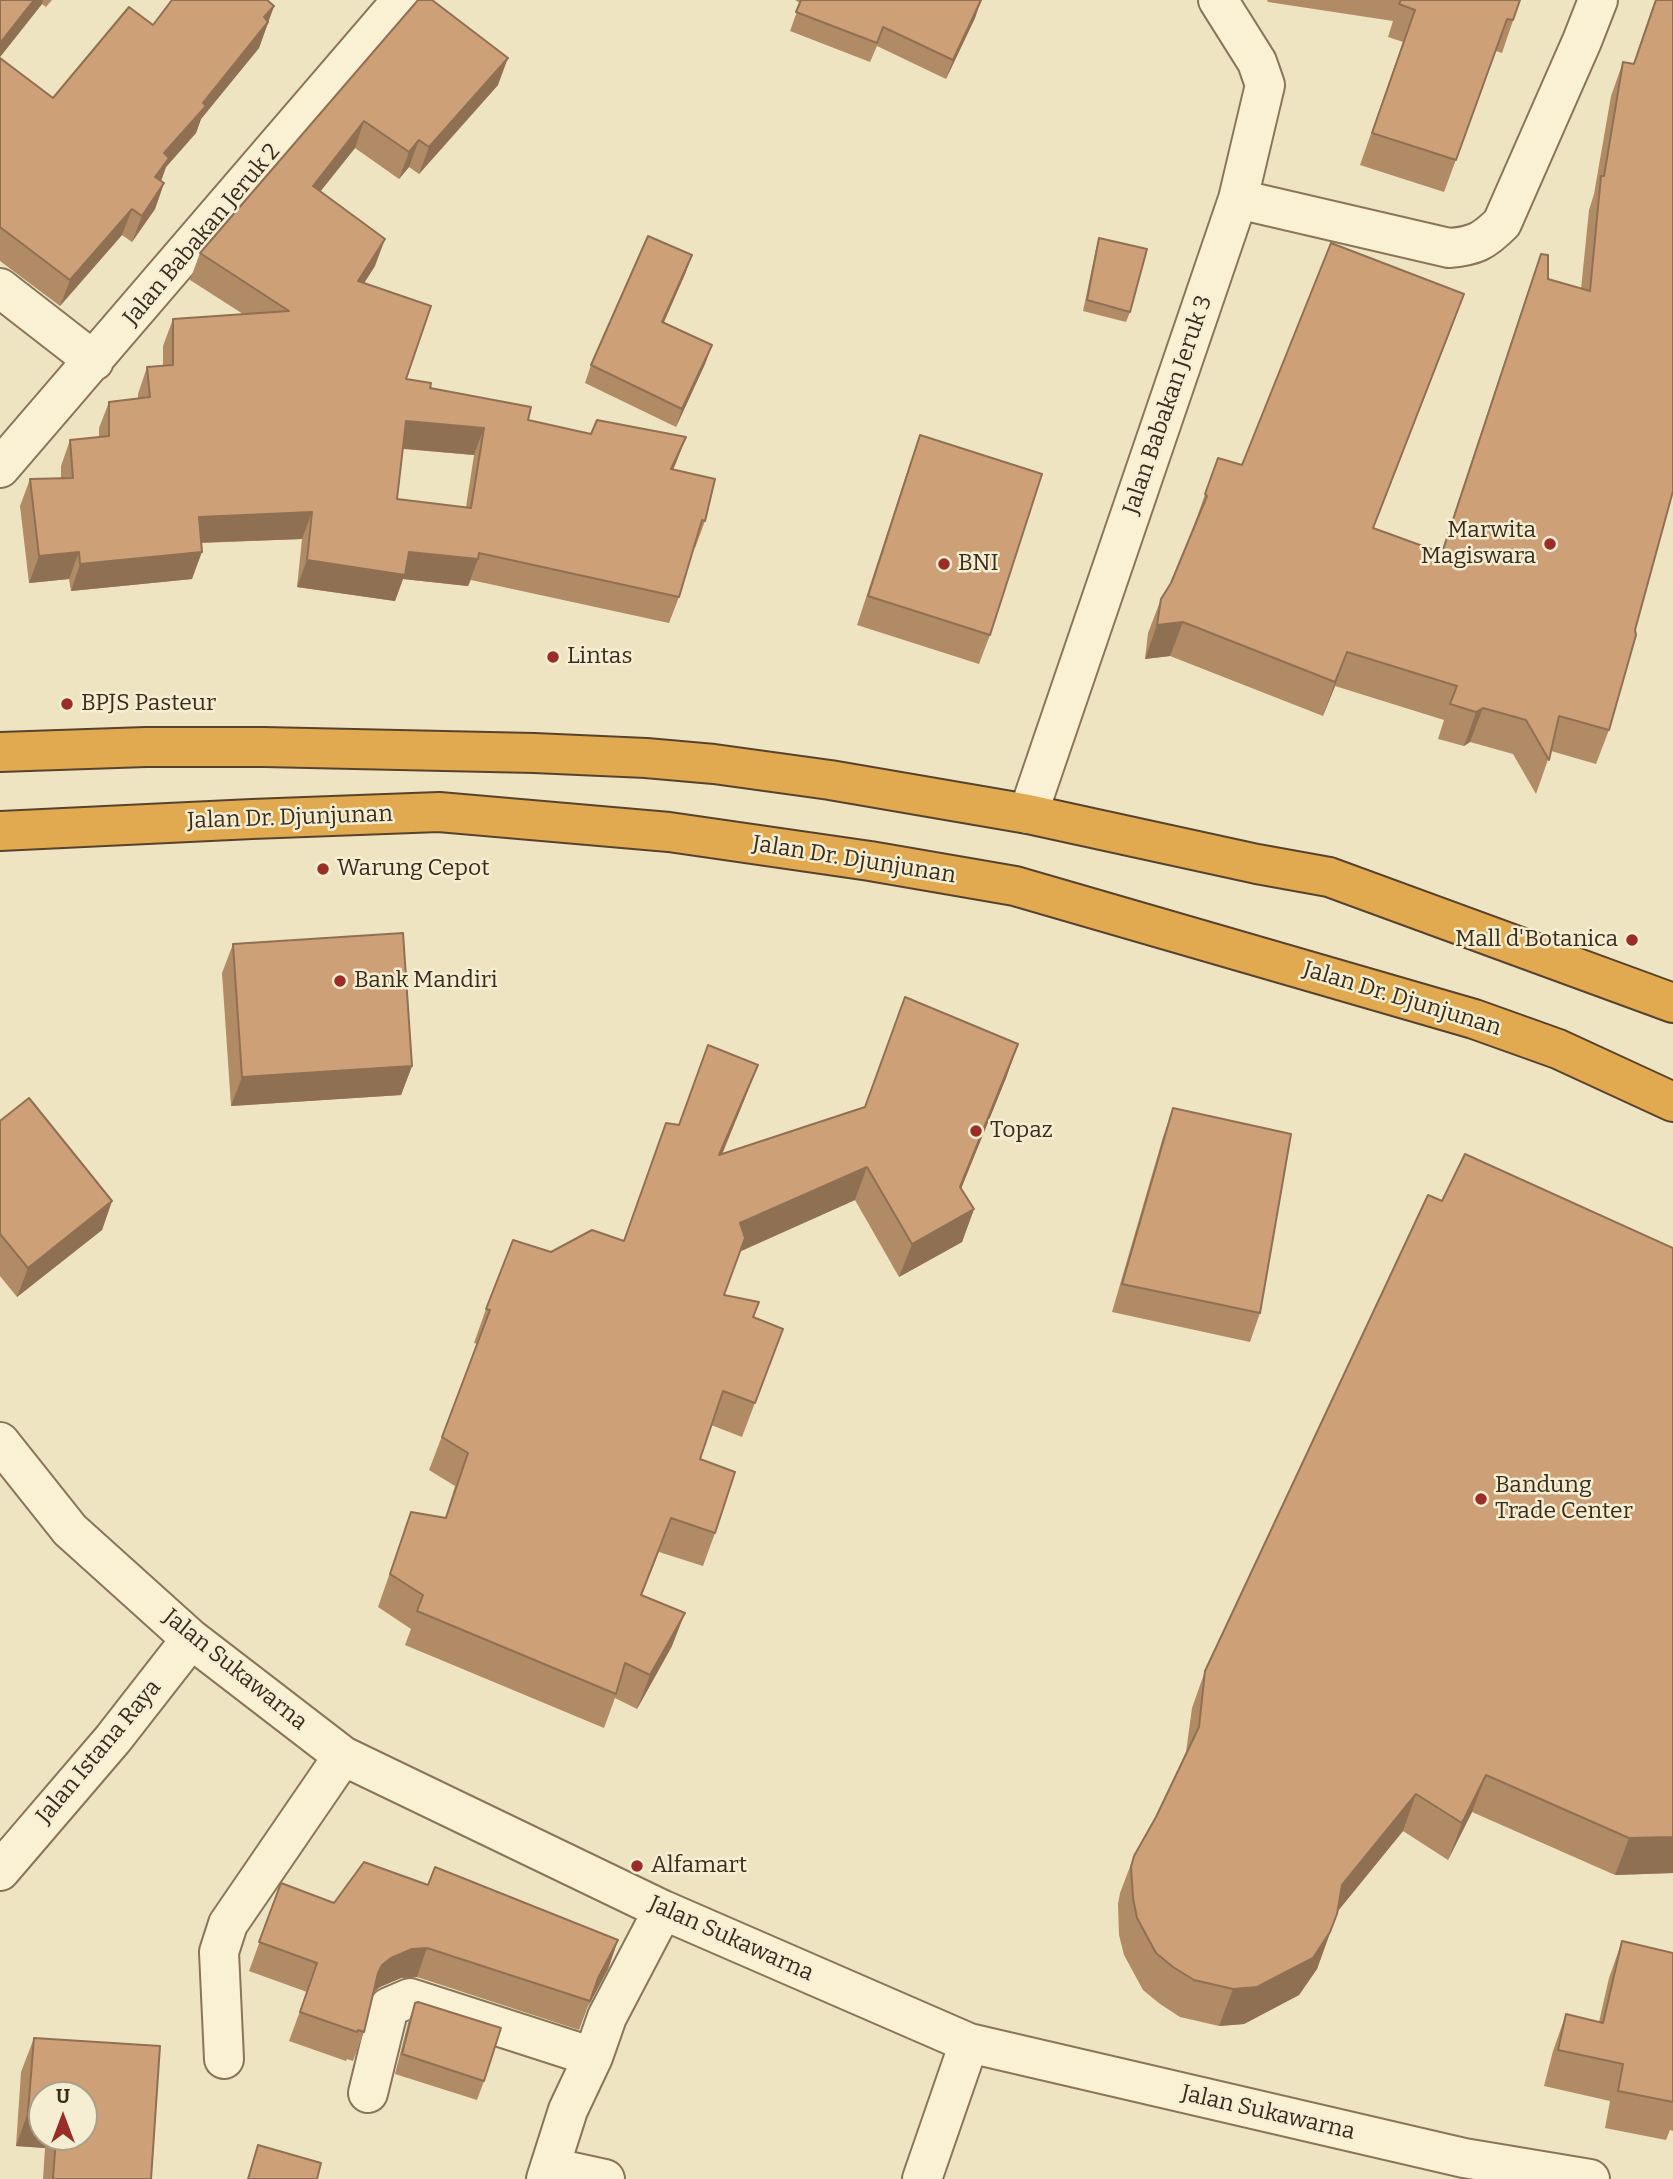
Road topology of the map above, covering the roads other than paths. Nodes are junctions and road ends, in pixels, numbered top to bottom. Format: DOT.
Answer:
graph roads {
  1 [pos="402,0"];
  2 [pos="1218,0"];
  3 [pos="1598,0"];
  4 [pos="1238,199"];
  5 [pos="0,288"];
  6 [pos="94,360"];
  7 [pos="0,468"];
  8 [pos="0,752"];
  9 [pos="1028,814"];
  10 [pos="0,831"];
  11 [pos="1673,1003"];
  12 [pos="1673,1102"];
  13 [pos="0,1442"];
  14 [pos="191,1639"];
  15 [pos="343,1756"];
  16 [pos="2,1867"];
  17 [pos="663,1910"];
  18 [pos="969,2043"];
  19 [pos="593,2057"];
  20 [pos="224,2059"];
  21 [pos="368,2093"];
  22 [pos="1461,2169"];
  23 [pos="548,2173"];
  24 [pos="1584,2178"];
  25 [pos="605,2179"];
  26 [pos="922,2179"];
  1 -- 6 [label="street, Jalan Babakan Jeruk 2"];
  2 -- 4 [label="street, Jalan Babakan Jeruk 3"];
  3 -- 4 [label="street"];
  4 -- 9 [label="street, Jalan Babakan Jeruk 3"];
  5 -- 6 [label="street"];
  6 -- 7 [label="street, Jalan Babakan Jeruk 2"];
  8 -- 9 [label="highway"];
  9 -- 11 [label="highway"];
  10 -- 12 [label="highway, Jalan Dr. Djunjunan"];
  13 -- 14 [label="street, Jalan Sukawarna"];
  14 -- 15 [label="street, Jalan Sukawarna"];
  14 -- 16 [label="street, Jalan Istana Raya"];
  15 -- 17 [label="street, Jalan Sukawarna"];
  15 -- 20 [label="street"];
  17 -- 18 [label="street, Jalan Sukawarna"];
  17 -- 19 [label="street"];
  18 -- 22 [label="street, Jalan Sukawarna"];
  18 -- 26 [label="street"];
  19 -- 21 [label="street"];
  19 -- 23 [label="street"];
  22 -- 24 [label="street, Jalan Sukawarna"];
  23 -- 25 [label="street"];
}
